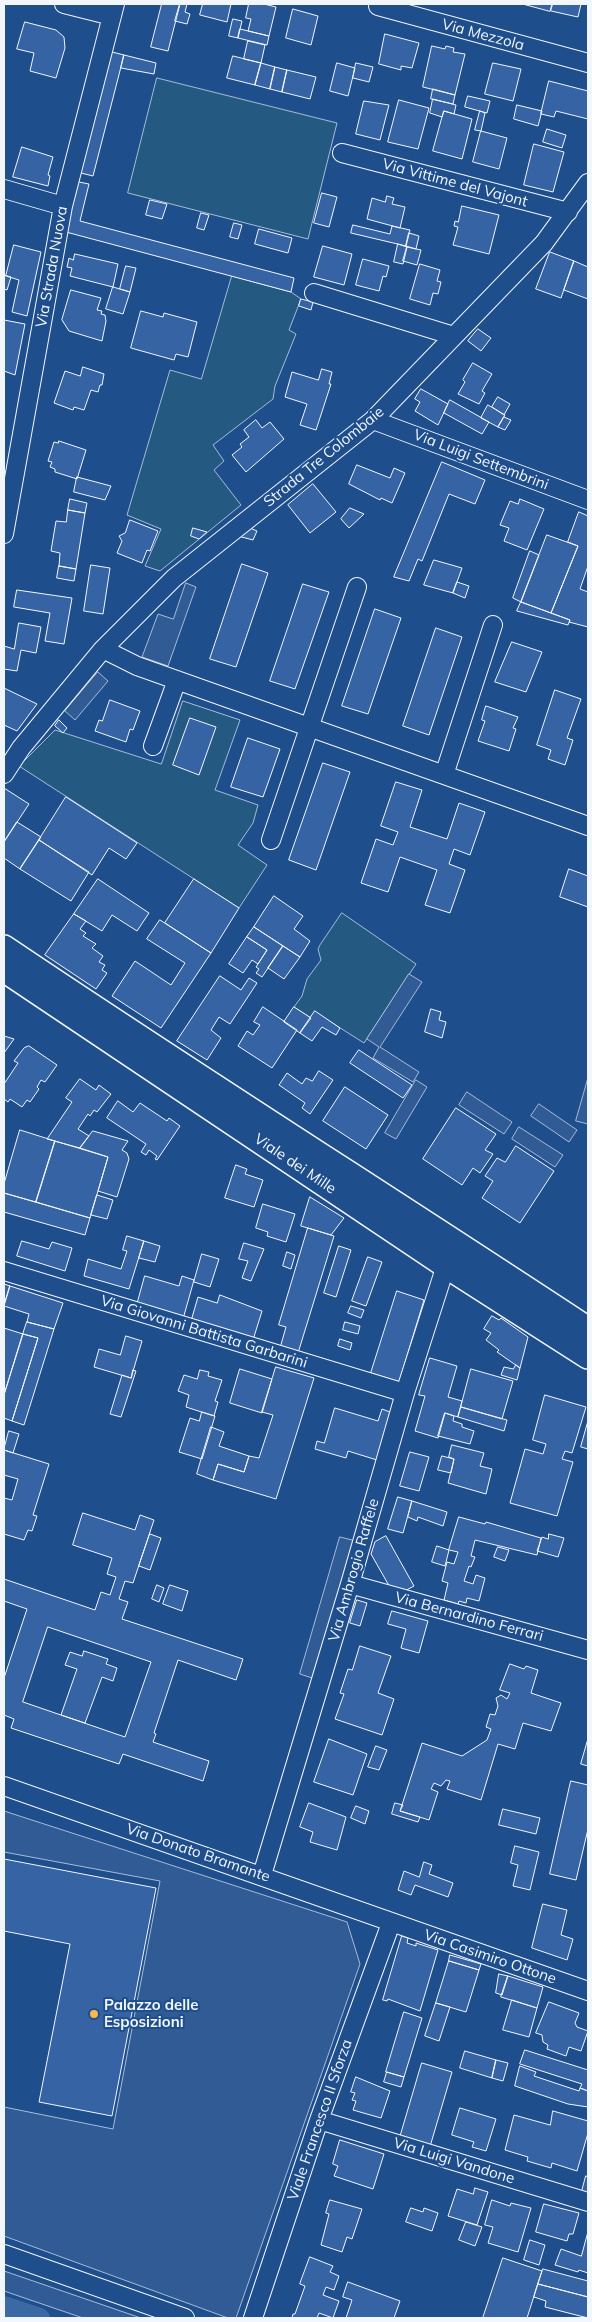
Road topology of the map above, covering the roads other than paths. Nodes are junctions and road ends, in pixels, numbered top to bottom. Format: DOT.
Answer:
graph roads {
  1 [pos="64,4"];
  2 [pos="378,6"];
  3 [pos="114,10"];
  4 [pos="588,63"];
  5 [pos="342,153"];
  6 [pos="588,183"];
  7 [pos="4,189"];
  8 [pos="63,206"];
  9 [pos="568,212"];
  10 [pos="314,293"];
  11 [pos="454,336"];
  12 [pos="373,420"];
  13 [pos="10,464"];
  14 [pos="588,500"];
  15 [pos="4,534"];
  16 [pos="357,587"];
  17 [pos="493,625"];
  18 [pos="103,649"];
  19 [pos="177,680"];
  20 [pos="310,728"];
  21 [pos="153,746"];
  22 [pos="4,774"];
  23 [pos="444,775"];
  24 [pos="588,826"];
  25 [pos="271,840"];
  26 [pos="4,948"];
  27 [pos="4,969"];
  28 [pos="446,1265"];
  29 [pos="4,1271"];
  30 [pos="588,1330"];
  31 [pos="588,1356"];
  32 [pos="405,1393"];
  33 [pos="350,1584"];
  34 [pos="588,1650"];
  35 [pos="4,1786"];
  36 [pos="262,1875"];
  37 [pos="391,1923"];
  38 [pos="588,1991"];
  39 [pos="319,2120"];
  40 [pos="588,2202"];
  41 [pos="4,2254"];
  42 [pos="184,2318"];
  43 [pos="253,2318"];
  1 -- 3 [label="street"];
  2 -- 4 [label="street, Via Mezzola"];
  3 -- 8 [label="street, Via Strada Nuova"];
  5 -- 9 [label="street, Via Vittime del Vajont"];
  6 -- 9 [label="street, Strada Tre Colombaie"];
  7 -- 8 [label="street"];
  8 -- 13 [label="street, Via Strada Nuova"];
  9 -- 11 [label="street, Strada Tre Colombaie"];
  10 -- 11 [label="street"];
  11 -- 12 [label="street, Strada Tre Colombaie"];
  12 -- 14 [label="street, Via Luigi Settembrini"];
  12 -- 18 [label="street, Strada Tre Colombaie"];
  13 -- 15 [label="street, Via Strada Nuova"];
  16 -- 20 [label="street"];
  17 -- 23 [label="street"];
  18 -- 19 [label="street"];
  18 -- 22 [label="street, Strada Tre Colombaie"];
  19 -- 20 [label="street"];
  19 -- 21 [label="street"];
  20 -- 23 [label="street"];
  20 -- 25 [label="street"];
  23 -- 24 [label="street"];
  26 -- 30 [label="main road, Viale dei Mille"];
  27 -- 28 [label="main road, Viale dei Mille"];
  28 -- 31 [label="main road, Viale dei Mille"];
  28 -- 32 [label="street, Via Ambrogio Raffele"];
  29 -- 32 [label="street, Via Giovanni Battista Garbarini"];
  32 -- 33 [label="street, Via Ambrogio Raffele"];
  33 -- 34 [label="street, Via Bernardino Ferrari"];
  33 -- 36 [label="street, Via Ambrogio Raffele"];
  35 -- 36 [label="street, Via Donato Bramante"];
  36 -- 37 [label="street, Via Donato Bramante"];
  37 -- 38 [label="street, Via Casimiro Ottone"];
  37 -- 39 [label="street, Viale Francesco II Sforza"];
  39 -- 40 [label="street, Via Luigi Vandone"];
  39 -- 43 [label="street, Viale Francesco II Sforza"];
  41 -- 42 [label="street"];
}
